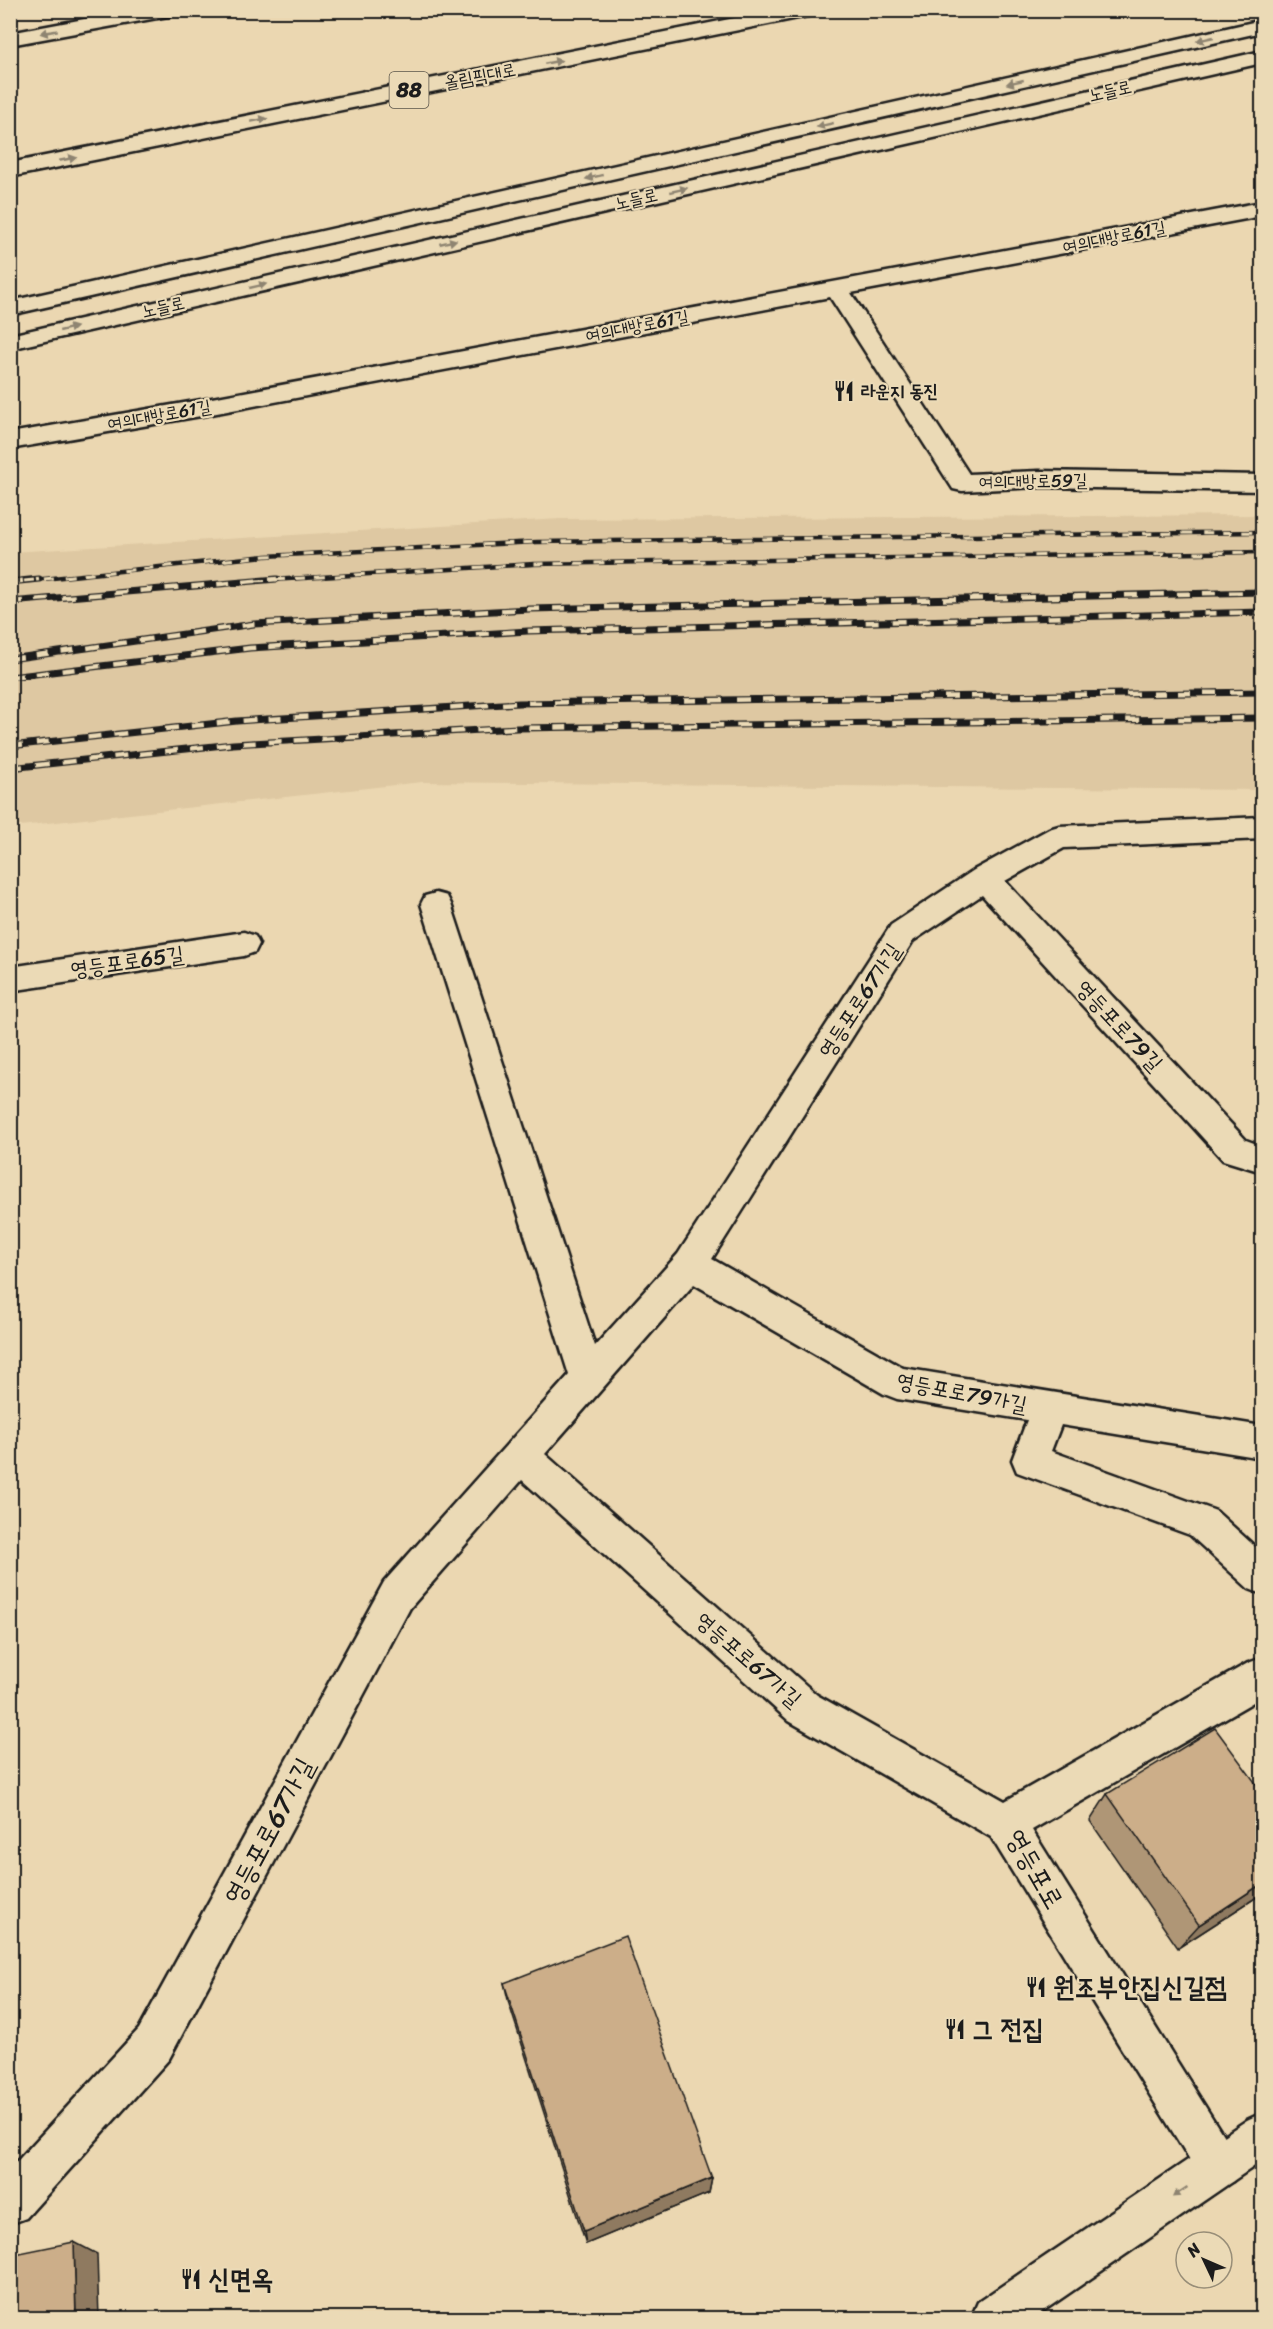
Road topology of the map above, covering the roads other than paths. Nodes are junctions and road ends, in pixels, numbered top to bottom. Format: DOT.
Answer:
graph roads {
  1 [pos="168,10"];
  2 [pos="808,10"];
  3 [pos="1263,26"];
  4 [pos="10,39"];
  5 [pos="1263,57"];
  6 [pos="10,170"];
  7 [pos="1263,209"];
  8 [pos="837,289"];
  9 [pos="10,308"];
  10 [pos="10,342"];
  11 [pos="10,441"];
  12 [pos="1263,483"];
  13 [pos="1263,828"];
  14 [pos="985,878"];
  15 [pos="436,904"];
  16 [pos="243,944"];
  17 [pos="10,979"];
  18 [pos="1263,1159"];
  19 [pos="690,1264"];
  20 [pos="588,1379"];
  21 [pos="1049,1408"];
  22 [pos="1263,1442"];
  23 [pos="521,1456"];
  24 [pos="1263,1577"];
  25 [pos="1263,1676"];
  26 [pos="1005,1823"];
  27 [pos="1263,2135"];
  28 [pos="1218,2166"];
  29 [pos="10,2202"];
  30 [pos="994,2319"];
  1 -- 4 [label="main road, one-way"];
  6 -- 2 [label="main road, 올림픽대로 / 88, one-way"];
  3 -- 9 [label="main road, 노들로, one-way"];
  10 -- 5 [label="main road, 노들로, one-way"];
  7 -- 8 [label="main road, 여의대방로61길"];
  8 -- 11 [label="main road, 여의대방로61길"];
  8 -- 12 [label="main road, 여의대방로59길"];
  13 -- 14 [label="main road, 영등포로67가길"];
  14 -- 18 [label="main road, 영등포로79길"];
  14 -- 19 [label="main road, 영등포로67가길"];
  15 -- 20 [label="main road"];
  16 -- 17 [label="main road, 영등포로65길"];
  19 -- 20 [label="main road, 영등포로67가길"];
  19 -- 21 [label="main road, 영등포로79가길"];
  20 -- 23 [label="main road, 영등포로67가길"];
  21 -- 22 [label="main road, 영등포로79가길"];
  21 -- 24 [label="main road"];
  23 -- 26 [label="main road, 영등포로67가길"];
  23 -- 29 [label="main road, 영등포로67가길"];
  25 -- 26 [label="main road, 영등포로"];
  26 -- 28 [label="main road, 영등포로"];
  27 -- 28 [label="main road"];
  28 -- 30 [label="main road, one-way"];
}
